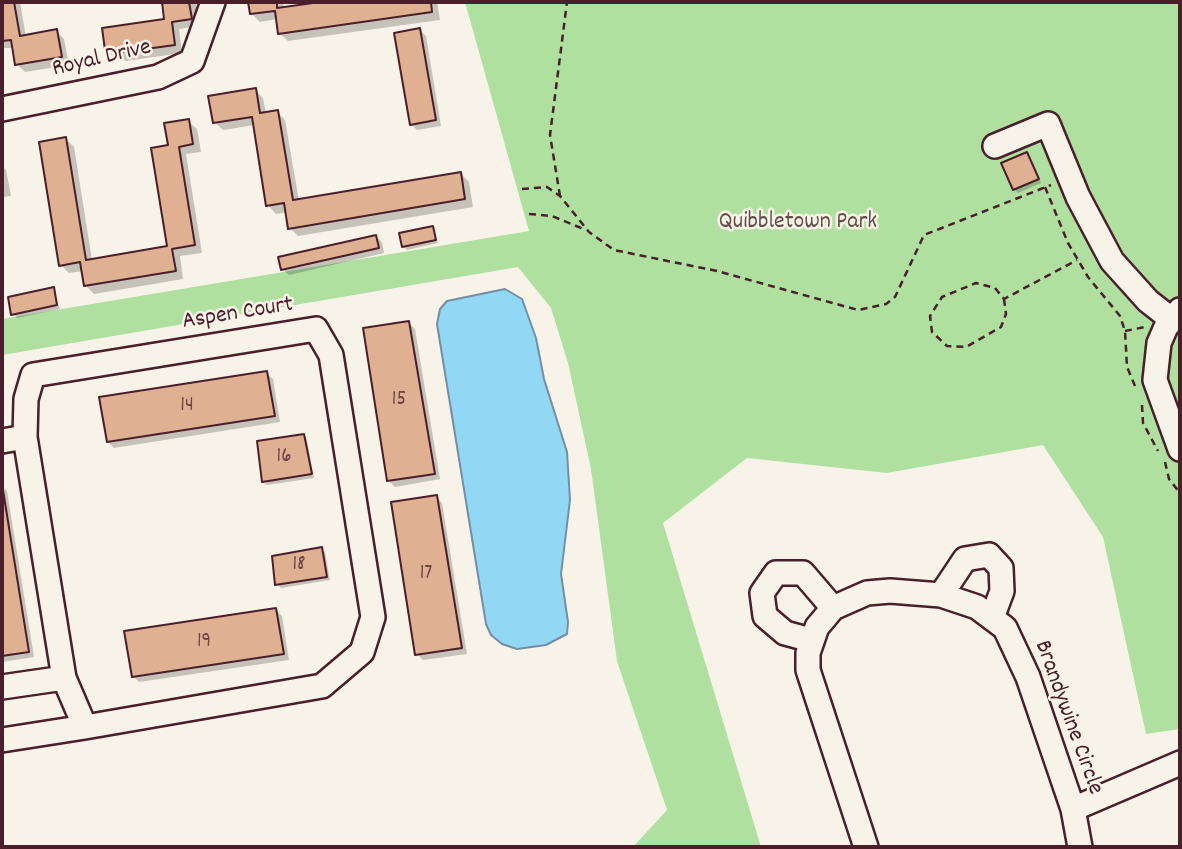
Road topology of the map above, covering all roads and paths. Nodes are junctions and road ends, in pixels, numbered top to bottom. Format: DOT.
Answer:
graph roads {
  1 [pos="213,2"];
  2 [pos="567,2"];
  3 [pos="2,109"];
  4 [pos="995,146"];
  5 [pos="1070,177"];
  6 [pos="1045,187"];
  7 [pos="522,189"];
  8 [pos="560,195"];
  9 [pos="529,214"];
  10 [pos="589,232"];
  11 [pos="1077,260"];
  12 [pos="1004,299"];
  13 [pos="1169,318"];
  14 [pos="1125,331"];
  15 [pos="1135,387"];
  16 [pos="1140,397"];
  17 [pos="25,437"];
  18 [pos="2,441"];
  19 [pos="1180,449"];
  20 [pos="1180,493"];
  21 [pos="942,595"];
  22 [pos="833,608"];
  23 [pos="992,618"];
  24 [pos="811,640"];
  25 [pos="64,678"];
  26 [pos="2,687"];
  27 [pos="85,727"];
  28 [pos="2,740"];
  29 [pos="1180,763"];
  30 [pos="1073,809"];
  31 [pos="866,847"];
  32 [pos="1080,847"];
  1 -- 3 [label="street, Royal Drive"];
  2 -- 8 [label="path"];
  4 -- 5 [label="street"];
  5 -- 6 [label="path"];
  5 -- 13 [label="street"];
  6 -- 10 [label="path"];
  6 -- 11 [label="path"];
  7 -- 8 [label="path"];
  8 -- 10 [label="path"];
  9 -- 10 [label="path"];
  11 -- 12 [label="path"];
  11 -- 14 [label="path"];
  12 -- 12 [label="path"];
  13 -- 14 [label="path"];
  13 -- 19 [label="street"];
  14 -- 15 [label="path"];
  16 -- 20 [label="path"];
  17 -- 18 [label="street"];
  17 -- 25 [label="street, Aspen Court"];
  17 -- 27 [label="street, Aspen Court"];
  21 -- 22 [label="street, Brandywine Circle"];
  21 -- 23 [label="street, Brandywine Circle"];
  21 -- 23 [label="street"];
  22 -- 24 [label="street"];
  22 -- 24 [label="street"];
  23 -- 30 [label="street, Brandywine Circle"];
  24 -- 31 [label="street"];
  25 -- 26 [label="street"];
  25 -- 27 [label="street, Aspen Court"];
  27 -- 28 [label="street, Aspen Court"];
  29 -- 30 [label="street"];
  30 -- 32 [label="street, Brandywine Circle"];
}
